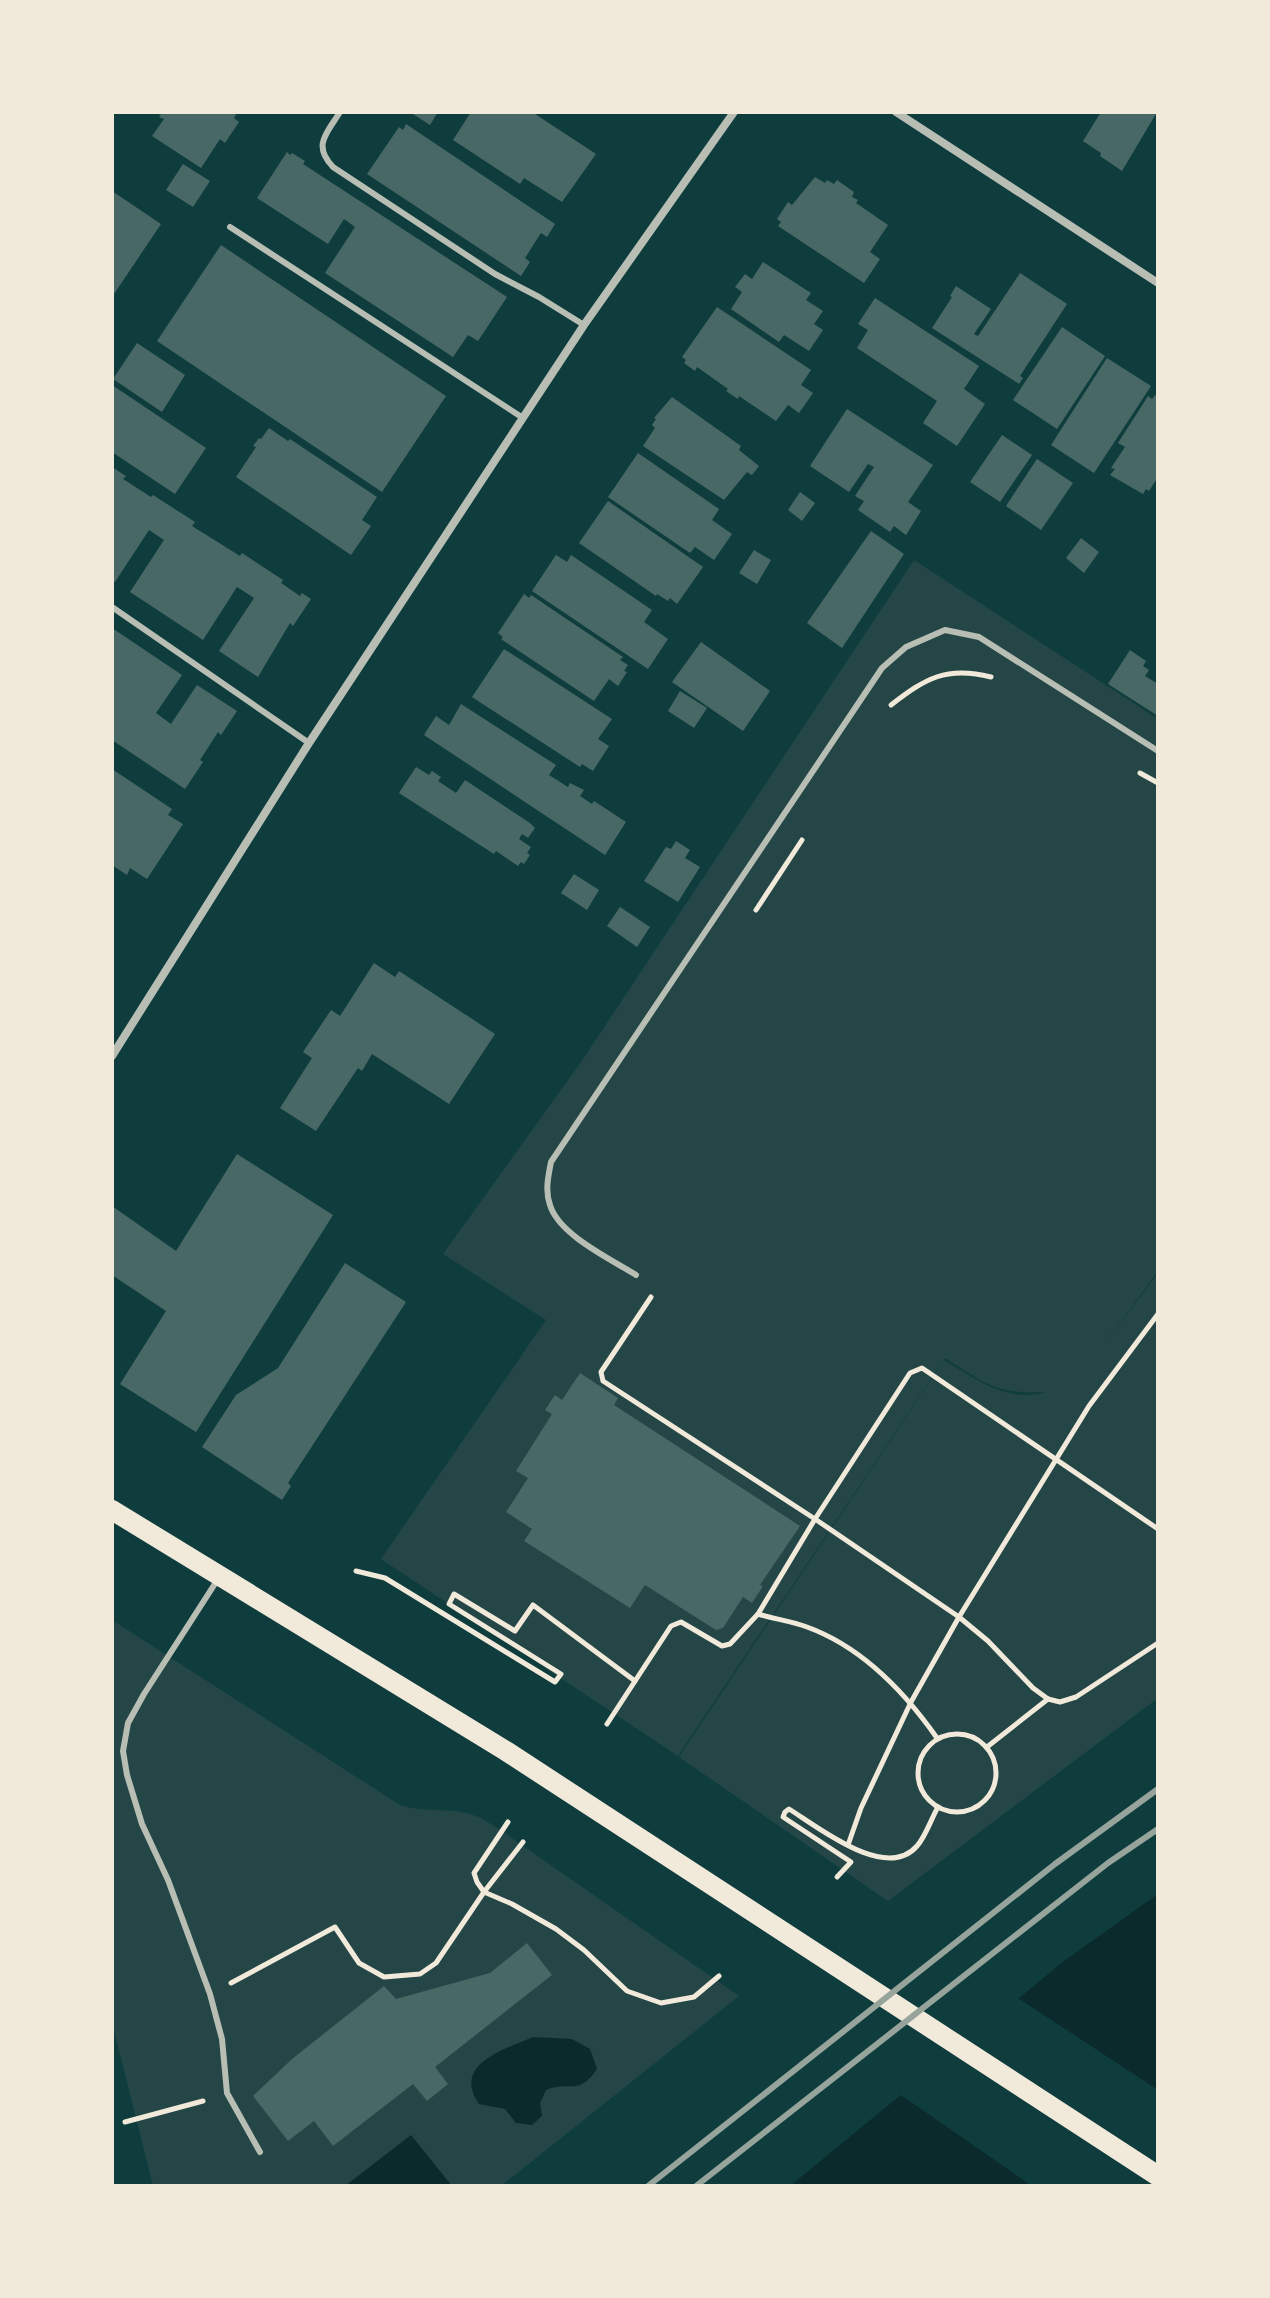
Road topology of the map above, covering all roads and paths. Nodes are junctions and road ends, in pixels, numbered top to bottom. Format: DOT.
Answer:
graph roads {
  1 [pos="340,112"];
  2 [pos="734,112"];
  3 [pos="896,112"];
  4 [pos="230,227"];
  5 [pos="1158,283"];
  6 [pos="584,325"];
  7 [pos="523,418"];
  8 [pos="112,607"];
  9 [pos="999,678"];
  10 [pos="889,706"];
  11 [pos="309,743"];
  12 [pos="1158,751"];
  13 [pos="1139,773"];
  14 [pos="1158,783"];
  15 [pos="806,833"];
  16 [pos="756,910"];
  17 [pos="112,1056"];
  18 [pos="636,1275"];
  19 [pos="1158,1314"];
  20 [pos="1054,1459"];
  21 [pos="112,1510"];
  22 [pos="815,1519"];
  23 [pos="1158,1529"];
  24 [pos="356,1571"];
  25 [pos="220,1576"];
  26 [pos="758,1614"];
  27 [pos="959,1617"];
  28 [pos="1158,1643"];
  29 [pos="635,1681"];
  30 [pos="1048,1699"];
  31 [pos="911,1702"];
  32 [pos="607,1724"];
  33 [pos="937,1738"];
  34 [pos="987,1747"];
  35 [pos="938,1807"];
  36 [pos="508,1822"];
  37 [pos="523,1842"];
  38 [pos="848,1845"];
  39 [pos="837,1877"];
  40 [pos="484,1892"];
  41 [pos="719,1976"];
  42 [pos="210,1994"];
  43 [pos="212,2098"];
  44 [pos="125,2122"];
  45 [pos="260,2152"];
  46 [pos="1158,2176"];
  1 -- 6 [label="lane"];
  2 -- 6 [label="street"];
  3 -- 5 [label="street"];
  4 -- 7 [label="lane"];
  6 -- 7 [label="street"];
  7 -- 11 [label="street"];
  8 -- 11 [label="lane"];
  9 -- 10 [label="path"];
  11 -- 17 [label="street"];
  12 -- 18 [label="lane"];
  13 -- 14 [label="path"];
  15 -- 16 [label="path"];
  18 -- 22 [label="path"];
  19 -- 20 [label="path"];
  20 -- 22 [label="path"];
  20 -- 23 [label="path"];
  20 -- 27 [label="path"];
  21 -- 25 [label="main road"];
  22 -- 26 [label="path"];
  22 -- 27 [label="path"];
  24 -- 29 [label="path"];
  25 -- 42 [label="lane"];
  25 -- 46 [label="main road"];
  26 -- 29 [label="path"];
  26 -- 31 [label="path"];
  27 -- 30 [label="path"];
  27 -- 31 [label="path"];
  28 -- 30 [label="path"];
  29 -- 32 [label="path"];
  30 -- 34 [label="path"];
  31 -- 33 [label="path"];
  31 -- 38 [label="path"];
  33 -- 34 [label="path"];
  33 -- 35 [label="path"];
  34 -- 35 [label="path"];
  35 -- 38 [label="path"];
  36 -- 40 [label="path"];
  37 -- 40 [label="path"];
  38 -- 39 [label="path"];
  40 -- 41 [label="path"];
  40 -- 42 [label="path"];
  42 -- 45 [label="lane"];
  43 -- 44 [label="path"];
}
